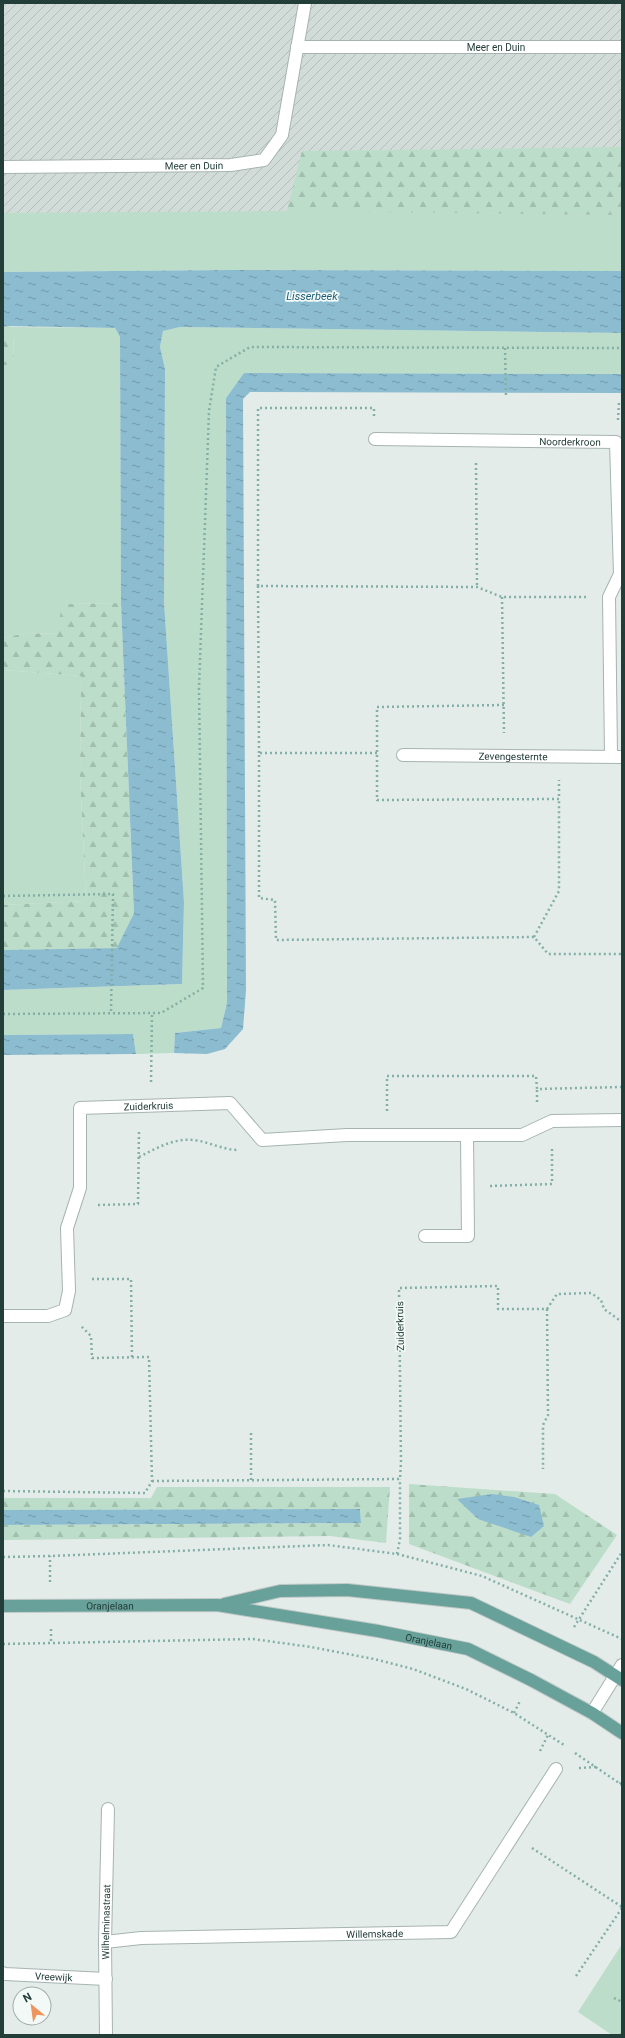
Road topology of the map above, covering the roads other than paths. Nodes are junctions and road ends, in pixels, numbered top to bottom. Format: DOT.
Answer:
graph roads {
  1 [pos="305,3"];
  2 [pos="297,46"];
  3 [pos="622,47"];
  4 [pos="3,167"];
  5 [pos="375,439"];
  6 [pos="403,755"];
  7 [pos="616,756"];
  8 [pos="622,1120"];
  9 [pos="467,1135"];
  10 [pos="425,1236"];
  11 [pos="3,1316"];
  12 [pos="217,1605"];
  13 [pos="3,1606"];
  14 [pos="620,1674"];
  15 [pos="592,1713"];
  16 [pos="622,1733"];
  17 [pos="556,1769"];
  18 [pos="108,1809"];
  19 [pos="105,1942"];
  20 [pos="3,1973"];
  21 [pos="106,1978"];
  22 [pos="106,2035"];
  1 -- 2 [label="street, Meer en Duin"];
  2 -- 3 [label="street, Meer en Duin"];
  2 -- 4 [label="street, Meer en Duin"];
  5 -- 7 [label="street, Noorderkroon"];
  6 -- 7 [label="street, Zevengesternte"];
  8 -- 9 [label="street"];
  9 -- 10 [label="street"];
  9 -- 11 [label="street, Zuiderkruis"];
  12 -- 13 [label="main road, Oranjelaan"];
  12 -- 14 [label="main road, Oranjelaan"];
  12 -- 15 [label="main road, Oranjelaan"];
  14 -- 15 [label="street"];
  15 -- 16 [label="main road, Oranjelaan"];
  17 -- 19 [label="street, Willemskade"];
  18 -- 19 [label="street, Wilhelminastraat"];
  19 -- 21 [label="street, Wilhelminastraat"];
  20 -- 21 [label="street, Vreewijk"];
  21 -- 22 [label="street, Wilhelminastraat"];
}
